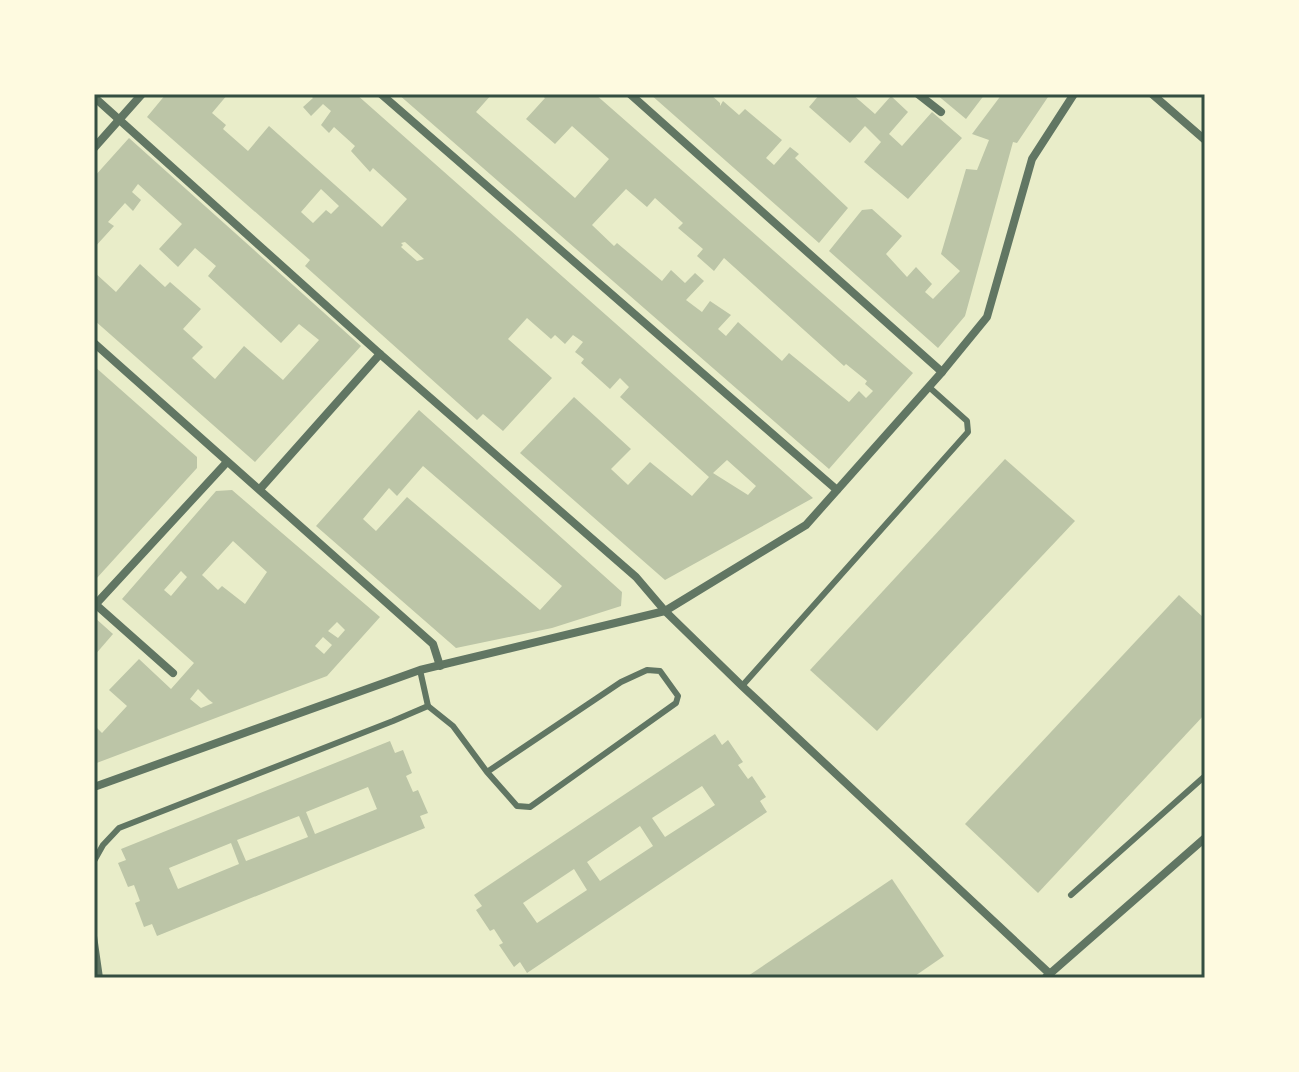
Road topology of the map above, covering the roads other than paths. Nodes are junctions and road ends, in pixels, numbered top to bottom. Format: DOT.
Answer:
graph roads {
  1 [pos="142,94"];
  2 [pos="381,94"];
  3 [pos="630,94"];
  4 [pos="918,94"];
  5 [pos="1074,94"];
  6 [pos="1152,94"];
  7 [pos="94,97"];
  8 [pos="941,112"];
  9 [pos="119,120"];
  10 [pos="1205,140"];
  11 [pos="94,148"];
  12 [pos="94,343"];
  13 [pos="380,354"];
  14 [pos="942,372"];
  15 [pos="929,387"];
  16 [pos="227,462"];
  17 [pos="260,489"];
  18 [pos="837,490"];
  19 [pos="95,604"];
  20 [pos="665,611"];
  21 [pos="440,666"];
  22 [pos="420,670"];
  23 [pos="173,673"];
  24 [pos="742,686"];
  25 [pos="428,706"];
  26 [pos="487,772"];
  27 [pos="1205,776"];
  28 [pos="94,787"];
  29 [pos="1205,838"];
  30 [pos="94,861"];
  31 [pos="1071,895"];
  32 [pos="94,936"];
  33 [pos="1048,976"];
  34 [pos="100,978"];
  1 -- 9 [label="street"];
  2 -- 18 [label="street"];
  3 -- 14 [label="street"];
  4 -- 8 [label="street"];
  5 -- 14 [label="street"];
  6 -- 10 [label="street"];
  7 -- 9 [label="street"];
  9 -- 11 [label="street"];
  9 -- 13 [label="street"];
  12 -- 16 [label="street"];
  13 -- 17 [label="street"];
  13 -- 20 [label="street"];
  14 -- 15 [label="street"];
  15 -- 18 [label="street"];
  15 -- 24 [label="lane"];
  16 -- 17 [label="street"];
  16 -- 19 [label="street"];
  17 -- 21 [label="street"];
  18 -- 20 [label="street"];
  19 -- 23 [label="street"];
  20 -- 21 [label="street"];
  20 -- 24 [label="street"];
  21 -- 22 [label="street"];
  22 -- 25 [label="lane"];
  22 -- 28 [label="street"];
  24 -- 33 [label="street"];
  25 -- 26 [label="lane"];
  25 -- 30 [label="lane"];
  26 -- 26 [label="lane"];
  27 -- 31 [label="lane"];
  29 -- 33 [label="street"];
  32 -- 34 [label="lane"];
}
